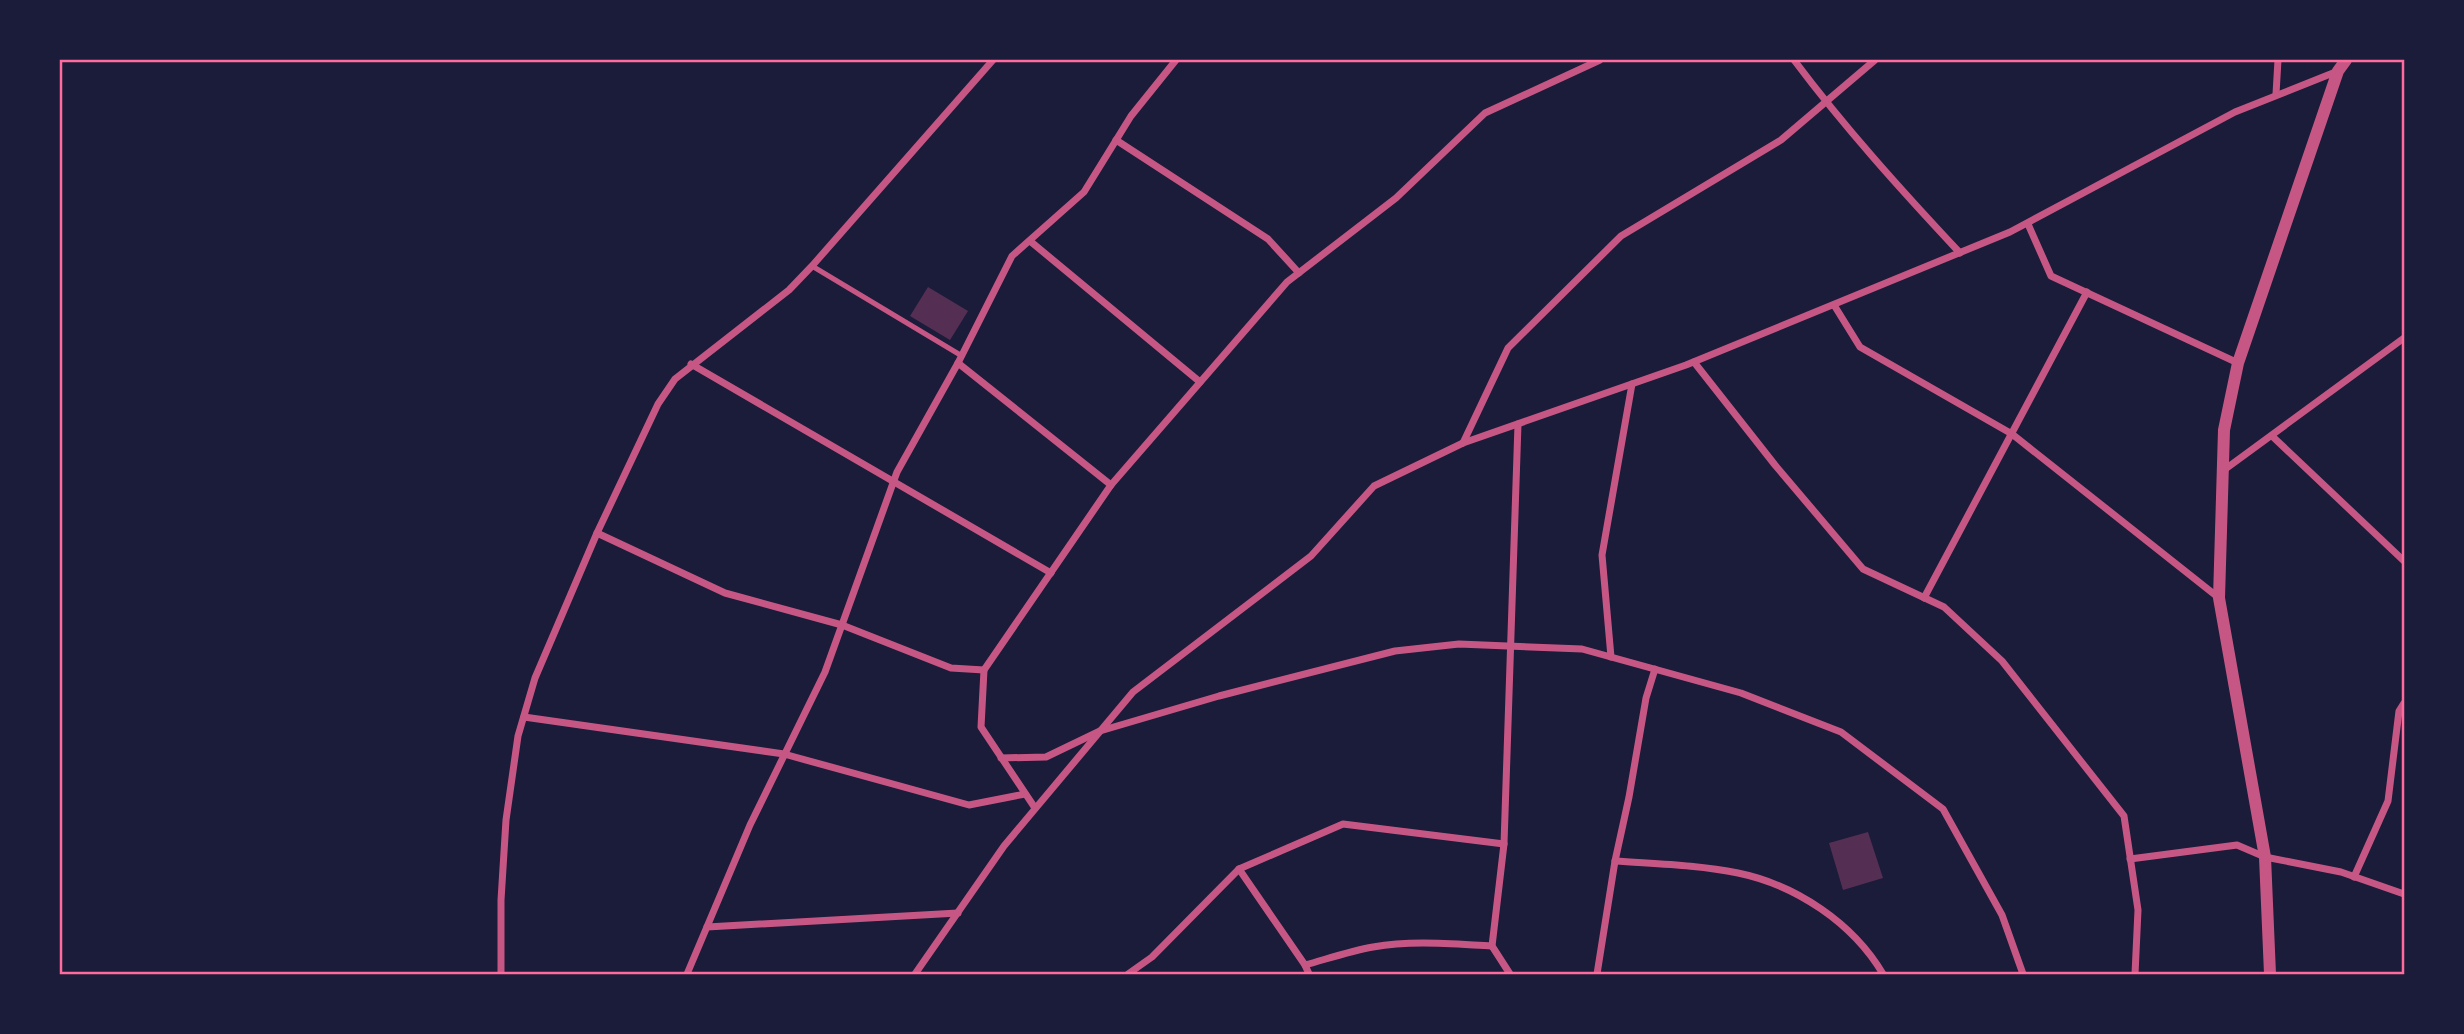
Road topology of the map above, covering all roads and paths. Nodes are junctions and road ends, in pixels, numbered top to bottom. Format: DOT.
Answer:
graph roads {
  1 [pos="993,60"];
  2 [pos="1176,60"];
  3 [pos="1600,60"];
  4 [pos="1794,60"];
  5 [pos="1875,60"];
  6 [pos="2278,60"];
  7 [pos="2346,60"];
  8 [pos="2338,71"];
  9 [pos="2276,94"];
  10 [pos="1826,102"];
  11 [pos="1116,140"];
  12 [pos="2028,224"];
  13 [pos="1030,241"];
  14 [pos="1960,253"];
  15 [pos="812,266"];
  16 [pos="1299,273"];
  17 [pos="2087,292"];
  18 [pos="1834,304"];
  19 [pos="2404,338"];
  20 [pos="960,360"];
  21 [pos="1694,362"];
  22 [pos="2238,363"];
  23 [pos="691,364"];
  24 [pos="1200,382"];
  25 [pos="1632,384"];
  26 [pos="1518,424"];
  27 [pos="2012,434"];
  28 [pos="2272,436"];
  29 [pos="1464,443"];
  30 [pos="2223,470"];
  31 [pos="893,483"];
  32 [pos="1111,485"];
  33 [pos="597,533"];
  34 [pos="2404,561"];
  35 [pos="1051,573"];
  36 [pos="1924,598"];
  37 [pos="2219,598"];
  38 [pos="842,625"];
  39 [pos="1512,646"];
  40 [pos="1612,657"];
  41 [pos="1655,669"];
  42 [pos="984,670"];
  43 [pos="2404,703"];
  44 [pos="524,717"];
  45 [pos="1100,731"];
  46 [pos="785,754"];
  47 [pos="1002,758"];
  48 [pos="1025,794"];
  49 [pos="1035,808"];
  50 [pos="1504,844"];
  51 [pos="2265,856"];
  52 [pos="2130,859"];
  53 [pos="1615,861"];
  54 [pos="1240,869"];
  55 [pos="2354,877"];
  56 [pos="2404,894"];
  57 [pos="958,913"];
  58 [pos="707,927"];
  59 [pos="1492,946"];
  60 [pos="1305,965"];
  61 [pos="501,975"];
  62 [pos="687,975"];
  63 [pos="915,975"];
  64 [pos="1128,975"];
  65 [pos="1309,975"];
  66 [pos="1510,975"];
  67 [pos="1597,975"];
  68 [pos="1883,975"];
  69 [pos="2023,975"];
  70 [pos="2135,975"];
  71 [pos="2270,975"];
  1 -- 15 [label="street"];
  2 -- 11 [label="street"];
  3 -- 16 [label="street"];
  4 -- 10 [label="street"];
  5 -- 10 [label="street"];
  6 -- 9 [label="street"];
  7 -- 8 [label="street"];
  8 -- 9 [label="street"];
  8 -- 22 [label="street"];
  9 -- 12 [label="street"];
  10 -- 14 [label="street"];
  10 -- 29 [label="street"];
  11 -- 13 [label="street"];
  11 -- 16 [label="street"];
  12 -- 14 [label="street"];
  12 -- 17 [label="street"];
  13 -- 20 [label="street"];
  13 -- 24 [label="street"];
  14 -- 18 [label="street"];
  15 -- 20 [label="lane"];
  15 -- 23 [label="street"];
  16 -- 24 [label="street"];
  17 -- 22 [label="street"];
  17 -- 27 [label="street"];
  18 -- 21 [label="street"];
  18 -- 27 [label="street"];
  19 -- 28 [label="street"];
  20 -- 31 [label="street"];
  20 -- 32 [label="street"];
  21 -- 25 [label="street"];
  21 -- 36 [label="street"];
  22 -- 30 [label="street"];
  23 -- 31 [label="street"];
  23 -- 33 [label="street"];
  24 -- 32 [label="street"];
  25 -- 26 [label="street"];
  25 -- 40 [label="street"];
  26 -- 29 [label="street"];
  26 -- 39 [label="street"];
  27 -- 36 [label="street"];
  27 -- 37 [label="street"];
  28 -- 30 [label="street"];
  28 -- 34 [label="street"];
  29 -- 45 [label="street"];
  30 -- 37 [label="street"];
  31 -- 35 [label="street"];
  31 -- 38 [label="street"];
  32 -- 35 [label="street"];
  33 -- 38 [label="street"];
  33 -- 44 [label="street"];
  35 -- 42 [label="street"];
  36 -- 52 [label="street"];
  37 -- 51 [label="street"];
  38 -- 42 [label="street"];
  38 -- 46 [label="street"];
  39 -- 40 [label="street"];
  39 -- 45 [label="street"];
  39 -- 50 [label="street"];
  40 -- 41 [label="street"];
  41 -- 53 [label="street"];
  41 -- 69 [label="street"];
  42 -- 47 [label="street"];
  43 -- 55 [label="street"];
  44 -- 46 [label="street"];
  44 -- 61 [label="street"];
  45 -- 47 [label="street"];
  45 -- 49 [label="street"];
  46 -- 48 [label="street"];
  46 -- 58 [label="street"];
  47 -- 48 [label="street"];
  48 -- 49 [label="street"];
  49 -- 57 [label="street"];
  50 -- 54 [label="street"];
  50 -- 59 [label="street"];
  51 -- 52 [label="street"];
  51 -- 55 [label="street"];
  51 -- 71 [label="street"];
  52 -- 70 [label="street"];
  53 -- 67 [label="street"];
  53 -- 68 [label="street"];
  54 -- 60 [label="street"];
  54 -- 64 [label="street"];
  55 -- 56 [label="street"];
  57 -- 58 [label="street"];
  57 -- 63 [label="street"];
  58 -- 62 [label="street"];
  59 -- 60 [label="street"];
  59 -- 66 [label="street"];
  60 -- 65 [label="street"];
}
